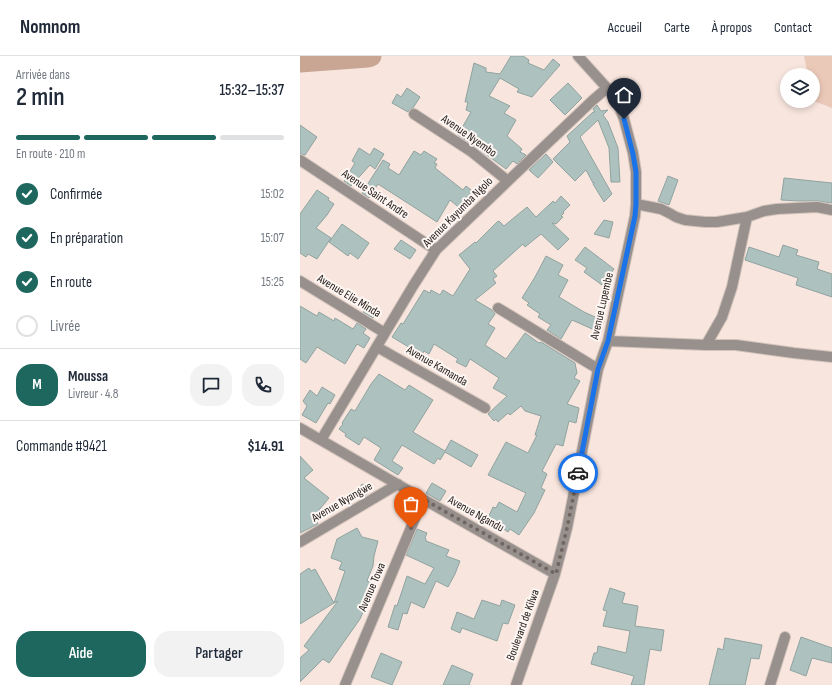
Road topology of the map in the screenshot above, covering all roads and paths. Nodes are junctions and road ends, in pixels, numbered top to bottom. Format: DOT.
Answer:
graph roads {
  1 [pos="578,56"];
  2 [pos="607,88"];
  3 [pos="414,114"];
  4 [pos="300,160"];
  5 [pos="508,180"];
  6 [pos="636,204"];
  7 [pos="832,210"];
  8 [pos="747,218"];
  9 [pos="436,250"];
  10 [pos="300,281"];
  11 [pos="498,308"];
  12 [pos="385,332"];
  13 [pos="608,341"];
  14 [pos="706,345"];
  15 [pos="376,347"];
  16 [pos="832,357"];
  17 [pos="598,369"];
  18 [pos="485,408"];
  19 [pos="300,428"];
  20 [pos="321,440"];
  21 [pos="398,484"];
  22 [pos="423,499"];
  23 [pos="300,542"];
  24 [pos="556,574"];
  25 [pos="785,637"];
  26 [pos="345,685"];
  27 [pos="516,685"];
  28 [pos="770,685"];
  1 -- 2 [label="street, Avenue Lupembe"];
  2 -- 5 [label="street, Avenue Kayumba Ngolo"];
  2 -- 6 [label="street, Avenue Lupembe"];
  3 -- 5 [label="street, Avenue Nyembo"];
  4 -- 9 [label="street, Avenue Saint Andre"];
  5 -- 9 [label="street, Avenue Kayumba Ngolo"];
  6 -- 8 [label="street"];
  6 -- 13 [label="street, Avenue Lupembe"];
  7 -- 8 [label="street"];
  8 -- 14 [label="street"];
  9 -- 12 [label="street, Avenue Kayumba Ngolo"];
  10 -- 12 [label="street, Avenue Elie Minda"];
  11 -- 17 [label="street"];
  12 -- 15 [label="street, Avenue Kayumba Ngolo"];
  13 -- 14 [label="street"];
  13 -- 17 [label="street, Avenue Lupembe"];
  14 -- 16 [label="street"];
  15 -- 18 [label="street, Avenue Kamanda"];
  15 -- 20 [label="street, Avenue Kayumba Ngolo"];
  17 -- 24 [label="street, Avenue Lupembe"];
  19 -- 20 [label="street, Avenue Ngandu"];
  20 -- 21 [label="street, Avenue Ngandu"];
  21 -- 22 [label="street, Avenue Ngandu"];
  21 -- 23 [label="street, Avenue Nyangwe"];
  22 -- 24 [label="street, Avenue Ngandu"];
  22 -- 26 [label="street, Avenue Towa"];
  24 -- 27 [label="street, Boulevard de Kilwa"];
  25 -- 28 [label="street"];
}
